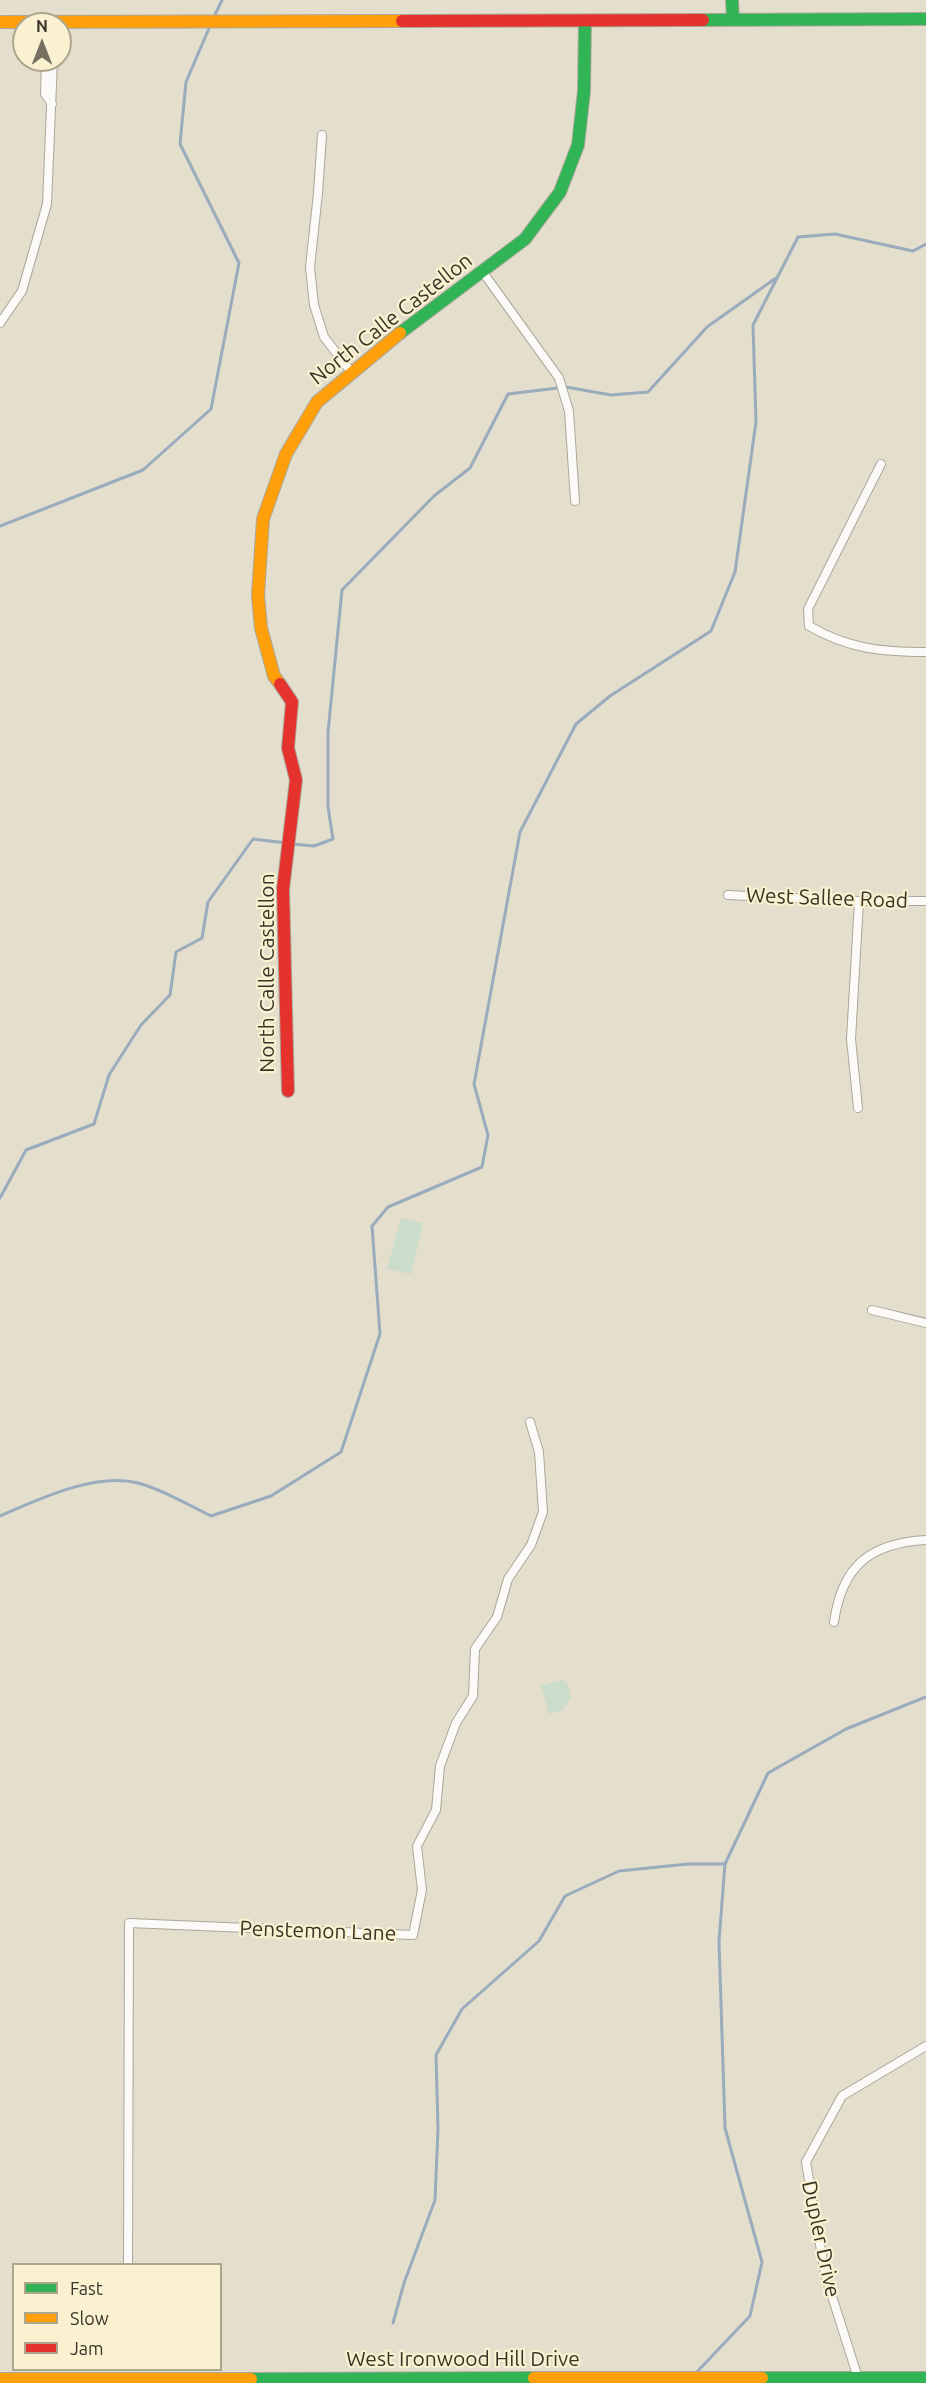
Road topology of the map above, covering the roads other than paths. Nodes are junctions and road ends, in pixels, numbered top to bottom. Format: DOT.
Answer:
graph roads {
  1 [pos="732,0"];
  2 [pos="926,19"];
  3 [pos="733,20"];
  4 [pos="585,21"];
  5 [pos="72,23"];
  6 [pos="46,72"];
  7 [pos="53,72"];
  8 [pos="52,104"];
  9 [pos="321,135"];
  10 [pos="482,271"];
  11 [pos="0,323"];
  12 [pos="352,373"];
  13 [pos="881,464"];
  14 [pos="575,501"];
  15 [pos="926,652"];
  16 [pos="728,895"];
  17 [pos="859,901"];
  18 [pos="926,901"];
  19 [pos="288,1091"];
  20 [pos="858,1108"];
  21 [pos="872,1310"];
  22 [pos="926,1323"];
  23 [pos="530,1422"];
  24 [pos="926,1540"];
  25 [pos="834,1622"];
  26 [pos="926,2046"];
  27 [pos="128,2263"];
  28 [pos="132,2377"];
  29 [pos="858,2378"];
  30 [pos="926,2378"];
  31 [pos="0,2379"];
  32 [pos="715,2381"];
  1 -- 3 [label="street"];
  2 -- 3 [label="street"];
  3 -- 4 [label="street"];
  4 -- 5 [label="street"];
  4 -- 10 [label="street, North Calle Castellon"];
  6 -- 8 [label="street"];
  7 -- 8 [label="street"];
  8 -- 11 [label="street"];
  9 -- 12 [label="street"];
  10 -- 12 [label="street, North Calle Castellon"];
  10 -- 14 [label="street"];
  12 -- 19 [label="street, North Calle Castellon"];
  13 -- 15 [label="street"];
  16 -- 17 [label="street, West Sallee Road"];
  17 -- 18 [label="street, West Sallee Road"];
  17 -- 20 [label="street"];
  21 -- 22 [label="street"];
  23 -- 27 [label="street, Penstemon Lane"];
  24 -- 25 [label="street"];
  26 -- 29 [label="street, Dupler Drive"];
  28 -- 31 [label="street, West Ironwood Hill Drive"];
  28 -- 32 [label="street, West Ironwood Hill Drive"];
  29 -- 30 [label="street, West Ironwood Hill Drive"];
  29 -- 32 [label="street, West Ironwood Hill Drive"];
}
